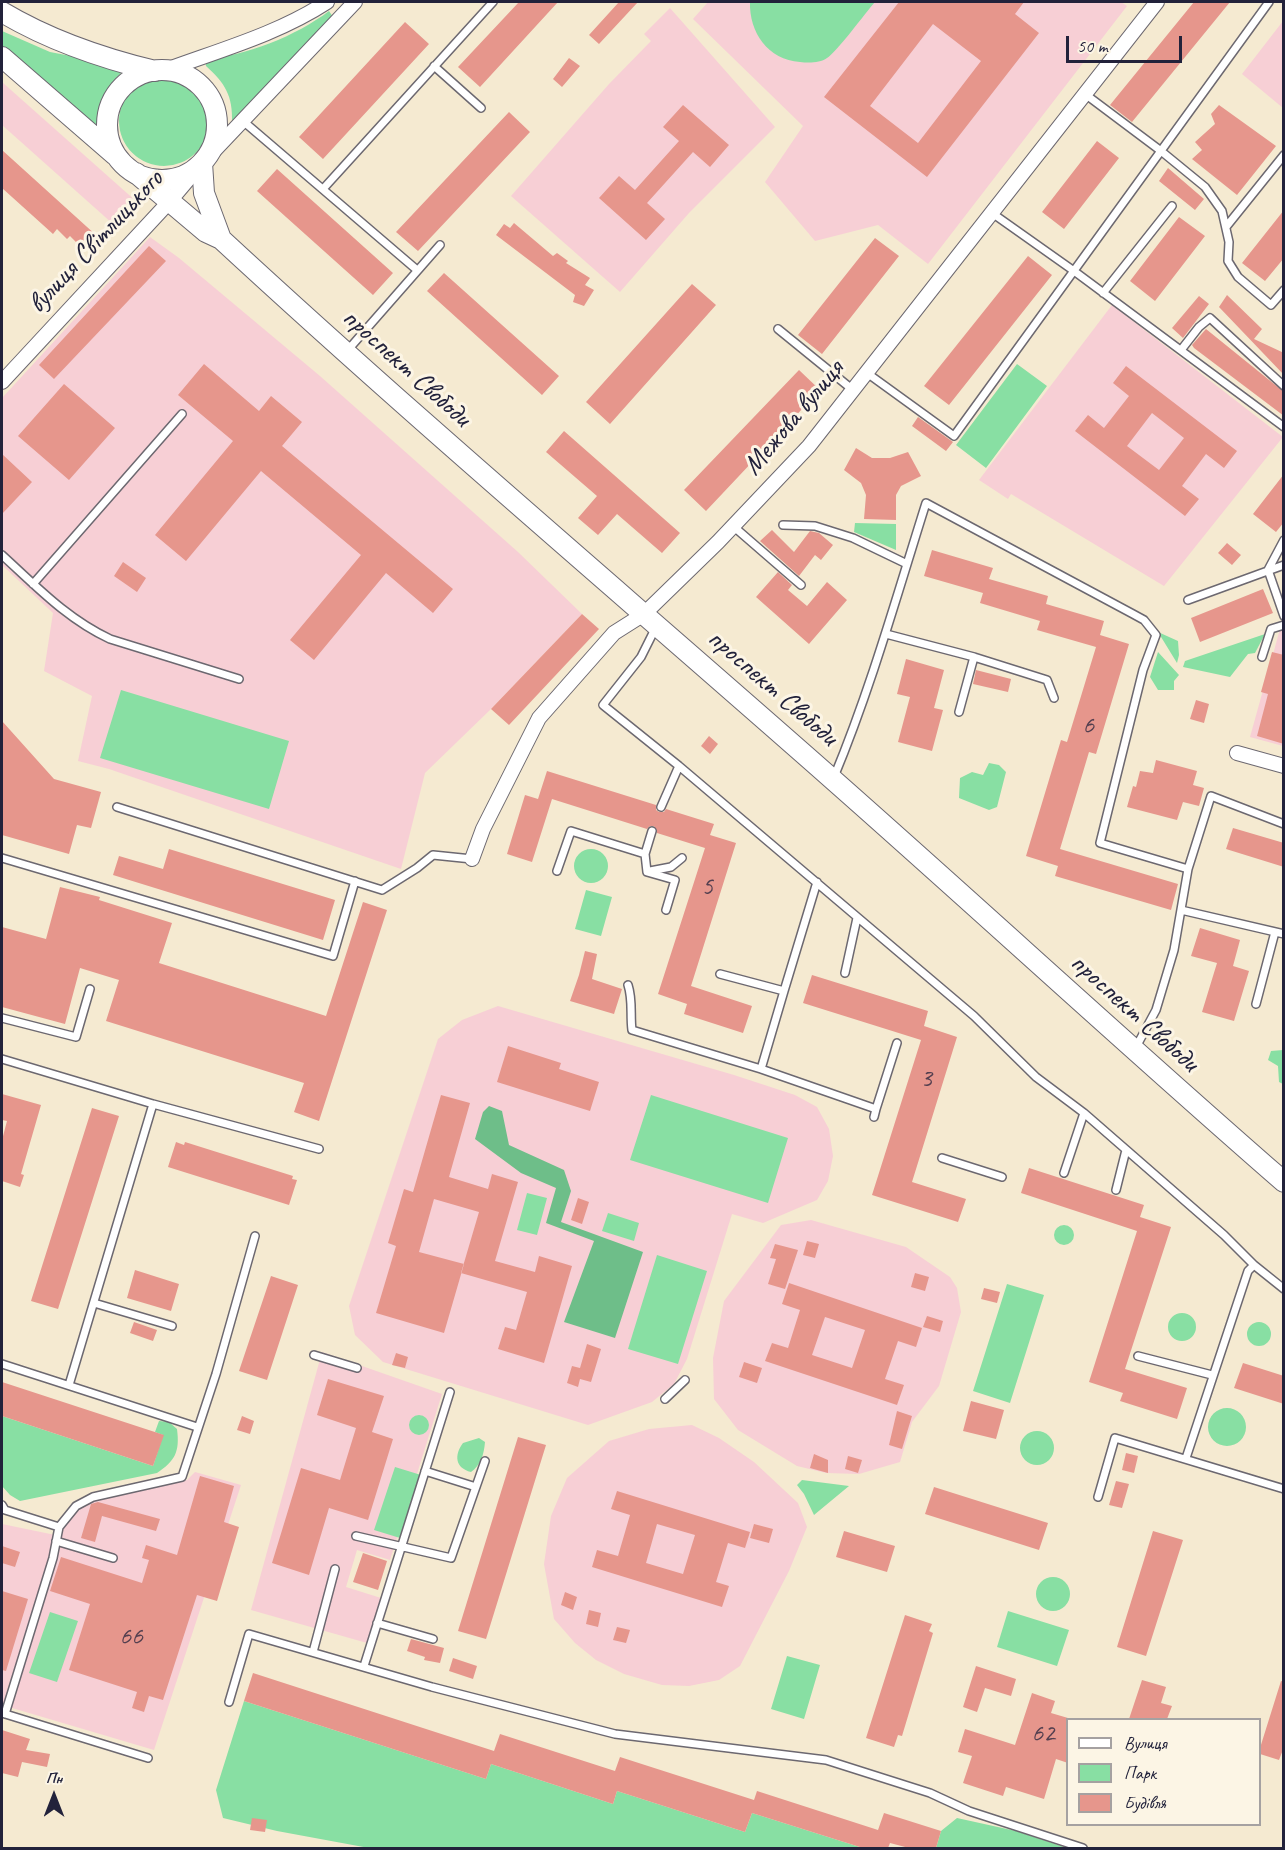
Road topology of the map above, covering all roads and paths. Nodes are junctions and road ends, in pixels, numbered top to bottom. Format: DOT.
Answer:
graph roads {
  1 [pos="327,2"];
  2 [pos="355,2"];
  3 [pos="493,2"];
  4 [pos="1157,2"];
  5 [pos="1269,2"];
  6 [pos="2,12"];
  7 [pos="2,57"];
  8 [pos="434,66"];
  9 [pos="160,71"];
  10 [pos="1085,94"];
  11 [pos="481,108"];
  12 [pos="243,121"];
  13 [pos="1161,151"];
  14 [pos="1284,155"];
  15 [pos="206,158"];
  16 [pos="119,159"];
  17 [pos="136,173"];
  18 [pos="323,189"];
  19 [pos="169,202"];
  20 [pos="1172,206"];
  21 [pos="992,213"];
  22 [pos="1226,227"];
  23 [pos="221,238"];
  24 [pos="440,245"];
  25 [pos="417,270"];
  26 [pos="1074,271"];
  27 [pos="1284,290"];
  28 [pos="1103,293"];
  29 [pos="778,329"];
  30 [pos="1181,351"];
  31 [pos="346,352"];
  32 [pos="867,373"];
  33 [pos="2,382"];
  34 [pos="1284,386"];
  35 [pos="853,390"];
  36 [pos="182,414"];
  37 [pos="1284,427"];
  38 [pos="783,525"];
  39 [pos="733,526"];
  40 [pos="1284,540"];
  41 [pos="2,555"];
  42 [pos="907,564"];
  43 [pos="1284,565"];
  44 [pos="1268,570"];
  45 [pos="33,584"];
  46 [pos="801,585"];
  47 [pos="1188,600"];
  48 [pos="1284,616"];
  49 [pos="650,620"];
  50 [pos="1284,625"];
  51 [pos="886,634"];
  52 [pos="974,657"];
  53 [pos="1262,657"];
  54 [pos="239,679"];
  55 [pos="1054,698"];
  56 [pos="959,712"];
  57 [pos="1238,753"];
  58 [pos="679,766"];
  59 [pos="1284,766"];
  60 [pos="833,780"];
  61 [pos="117,807"];
  62 [pos="661,807"];
  63 [pos="1284,824"];
  64 [pos="652,831"];
  65 [pos="645,854"];
  66 [pos="2,858"];
  67 [pos="682,858"];
  68 [pos="472,859"];
  69 [pos="1188,869"];
  70 [pos="557,872"];
  71 [pos="647,872"];
  72 [pos="355,881"];
  73 [pos="817,882"];
  74 [pos="666,910"];
  75 [pos="1181,910"];
  76 [pos="857,918"];
  77 [pos="1275,932"];
  78 [pos="1284,934"];
  79 [pos="845,973"];
  80 [pos="720,974"];
  81 [pos="628,985"];
  82 [pos="90,988"];
  83 [pos="784,991"];
  84 [pos="1256,1004"];
  85 [pos="2,1018"];
  86 [pos="897,1043"];
  87 [pos="1134,1051"];
  88 [pos="2,1059"];
  89 [pos="761,1069"];
  90 [pos="153,1104"];
  91 [pos="876,1109"];
  92 [pos="1084,1113"];
  93 [pos="874,1117"];
  94 [pos="319,1149"];
  95 [pos="1126,1150"];
  96 [pos="942,1158"];
  97 [pos="1064,1173"];
  98 [pos="1002,1176"];
  99 [pos="1284,1182"];
  100 [pos="1116,1190"];
  101 [pos="255,1236"];
  102 [pos="1254,1265"];
  103 [pos="1284,1289"];
  104 [pos="94,1302"];
  105 [pos="172,1326"];
  106 [pos="314,1354"];
  107 [pos="1138,1356"];
  108 [pos="2,1364"];
  109 [pos="357,1368"];
  110 [pos="1212,1375"];
  111 [pos="685,1380"];
  112 [pos="69,1385"];
  113 [pos="450,1392"];
  114 [pos="665,1399"];
  115 [pos="197,1427"];
  116 [pos="1186,1458"];
  117 [pos="485,1461"];
  118 [pos="425,1471"];
  119 [pos="476,1487"];
  120 [pos="1284,1489"];
  121 [pos="1098,1497"];
  122 [pos="2,1505"];
  123 [pos="59,1527"];
  124 [pos="356,1536"];
  125 [pos="56,1541"];
  126 [pos="400,1547"];
  127 [pos="113,1558"];
  128 [pos="334,1569"];
  129 [pos="377,1623"];
  130 [pos="432,1639"];
  131 [pos="313,1652"];
  132 [pos="364,1666"];
  133 [pos="228,1702"];
  134 [pos="3,1713"];
  135 [pos="148,1758"];
  136 [pos="1083,1848"];
  1 -- 9 [label="street"];
  2 -- 12 [label="street, вулиця Світлицького"];
  3 -- 8 [label="lane"];
  4 -- 10 [label="street, Межова вулиця"];
  5 -- 13 [label="lane"];
  6 -- 9 [label="street"];
  7 -- 16 [label="street"];
  8 -- 11 [label="lane"];
  8 -- 18 [label="lane"];
  9 -- 15 [label="street"];
  9 -- 16 [label="street"];
  10 -- 13 [label="lane"];
  10 -- 21 [label="street, Межова вулиця"];
  12 -- 15 [label="street, вулиця Світлицького"];
  12 -- 18 [label="lane"];
  13 -- 22 [label="lane"];
  13 -- 26 [label="lane"];
  14 -- 22 [label="lane"];
  15 -- 17 [label="street"];
  15 -- 19 [label="street, вулиця Світлицького"];
  15 -- 23 [label="street, проспект Свободи"];
  16 -- 17 [label="street"];
  17 -- 19 [label="street, проспект Свободи"];
  18 -- 25 [label="lane"];
  19 -- 23 [label="street, проспект Свободи"];
  19 -- 33 [label="street, вулиця Світлицького"];
  20 -- 28 [label="lane"];
  21 -- 26 [label="lane"];
  21 -- 32 [label="street, Межова вулиця"];
  22 -- 27 [label="lane"];
  23 -- 31 [label="street, проспект Свободи"];
  24 -- 25 [label="lane"];
  25 -- 31 [label="lane"];
  26 -- 28 [label="lane"];
  26 -- 32 [label="lane"];
  28 -- 30 [label="lane"];
  29 -- 35 [label="lane"];
  30 -- 34 [label="lane"];
  30 -- 37 [label="lane"];
  31 -- 49 [label="street, проспект Свободи"];
  32 -- 35 [label="street, Межова вулиця"];
  35 -- 39 [label="street, Межова вулиця"];
  36 -- 45 [label="lane"];
  38 -- 42 [label="lane"];
  39 -- 46 [label="lane"];
  39 -- 49 [label="street, Межова вулиця"];
  40 -- 44 [label="lane"];
  41 -- 45 [label="lane"];
  42 -- 51 [label="lane"];
  42 -- 69 [label="lane"];
  43 -- 44 [label="lane"];
  44 -- 47 [label="lane"];
  44 -- 48 [label="lane"];
  45 -- 54 [label="lane"];
  49 -- 58 [label="lane"];
  49 -- 60 [label="street, проспект Свободи"];
  49 -- 68 [label="street, Межова вулиця"];
  50 -- 53 [label="lane"];
  51 -- 52 [label="lane"];
  51 -- 60 [label="lane"];
  52 -- 55 [label="lane"];
  52 -- 56 [label="lane"];
  57 -- 59 [label="street"];
  58 -- 62 [label="lane"];
  58 -- 73 [label="lane"];
  60 -- 87 [label="street, проспект Свободи"];
  61 -- 72 [label="lane"];
  63 -- 69 [label="lane"];
  64 -- 65 [label="lane"];
  65 -- 70 [label="lane"];
  65 -- 71 [label="lane"];
  66 -- 72 [label="lane"];
  67 -- 71 [label="lane"];
  68 -- 72 [label="lane"];
  69 -- 75 [label="lane"];
  71 -- 74 [label="lane"];
  73 -- 76 [label="lane"];
  73 -- 83 [label="lane"];
  75 -- 77 [label="lane"];
  75 -- 87 [label="lane"];
  76 -- 79 [label="lane"];
  76 -- 92 [label="lane"];
  77 -- 78 [label="lane"];
  77 -- 84 [label="lane"];
  80 -- 83 [label="lane"];
  81 -- 89 [label="lane"];
  82 -- 85 [label="lane"];
  83 -- 89 [label="lane"];
  86 -- 91 [label="lane"];
  87 -- 99 [label="street, проспект Свободи"];
  88 -- 90 [label="lane"];
  89 -- 91 [label="lane"];
  90 -- 94 [label="lane"];
  90 -- 104 [label="lane"];
  91 -- 93 [label="lane"];
  92 -- 95 [label="lane"];
  92 -- 97 [label="lane"];
  95 -- 100 [label="lane"];
  95 -- 102 [label="lane"];
  96 -- 98 [label="lane"];
  101 -- 115 [label="lane"];
  102 -- 103 [label="lane"];
  102 -- 110 [label="lane"];
  104 -- 105 [label="lane"];
  104 -- 112 [label="lane"];
  106 -- 109 [label="lane"];
  107 -- 110 [label="lane"];
  108 -- 112 [label="lane"];
  110 -- 116 [label="lane"];
  111 -- 114 [label="lane"];
  112 -- 115 [label="lane"];
  113 -- 118 [label="lane"];
  115 -- 123 [label="lane"];
  116 -- 120 [label="lane"];
  116 -- 121 [label="lane"];
  117 -- 119 [label="lane"];
  118 -- 119 [label="lane"];
  118 -- 126 [label="lane"];
  119 -- 126 [label="lane"];
  122 -- 123 [label="lane"];
  123 -- 125 [label="lane"];
  124 -- 126 [label="lane"];
  125 -- 127 [label="lane"];
  125 -- 134 [label="lane"];
  126 -- 129 [label="lane"];
  128 -- 131 [label="lane"];
  129 -- 130 [label="lane"];
  129 -- 132 [label="lane"];
  131 -- 132 [label="lane"];
  131 -- 133 [label="lane"];
  132 -- 136 [label="lane"];
  134 -- 135 [label="lane"];
}
